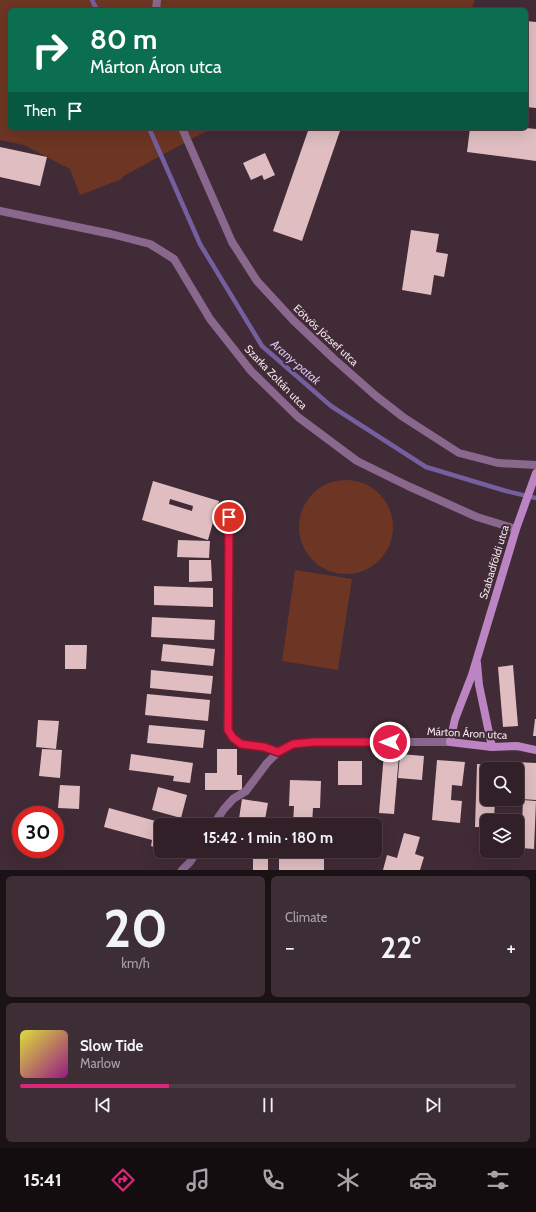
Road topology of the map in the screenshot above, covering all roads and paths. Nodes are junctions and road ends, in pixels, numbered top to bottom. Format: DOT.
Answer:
graph roads {
  1 [pos="183,130"];
  2 [pos="0,211"];
  3 [pos="536,466"];
  4 [pos="535,475"];
  5 [pos="229,517"];
  6 [pos="516,529"];
  7 [pos="477,656"];
  8 [pos="450,742"];
  9 [pos="492,747"];
  10 [pos="536,750"];
  11 [pos="278,752"];
  12 [pos="218,818"];
  13 [pos="193,858"];
  14 [pos="182,870"];
  1 -- 3 [label="street, Eötvös József utca"];
  2 -- 6 [label="street, Szarka Zoltán utca"];
  4 -- 6 [label="street, Szabadföldi utca"];
  5 -- 11 [label="street"];
  6 -- 7 [label="street, Szabadföldi utca"];
  7 -- 8 [label="street, Szabadföldi utca"];
  7 -- 9 [label="street, Szabadföldi utca"];
  8 -- 9 [label="street, Márton Áron utca"];
  8 -- 11 [label="street, Márton Áron utca"];
  9 -- 10 [label="street, Márton Áron utca"];
  11 -- 12 [label="street, Márton Áron utca"];
  13 -- 14 [label="street"];
}
